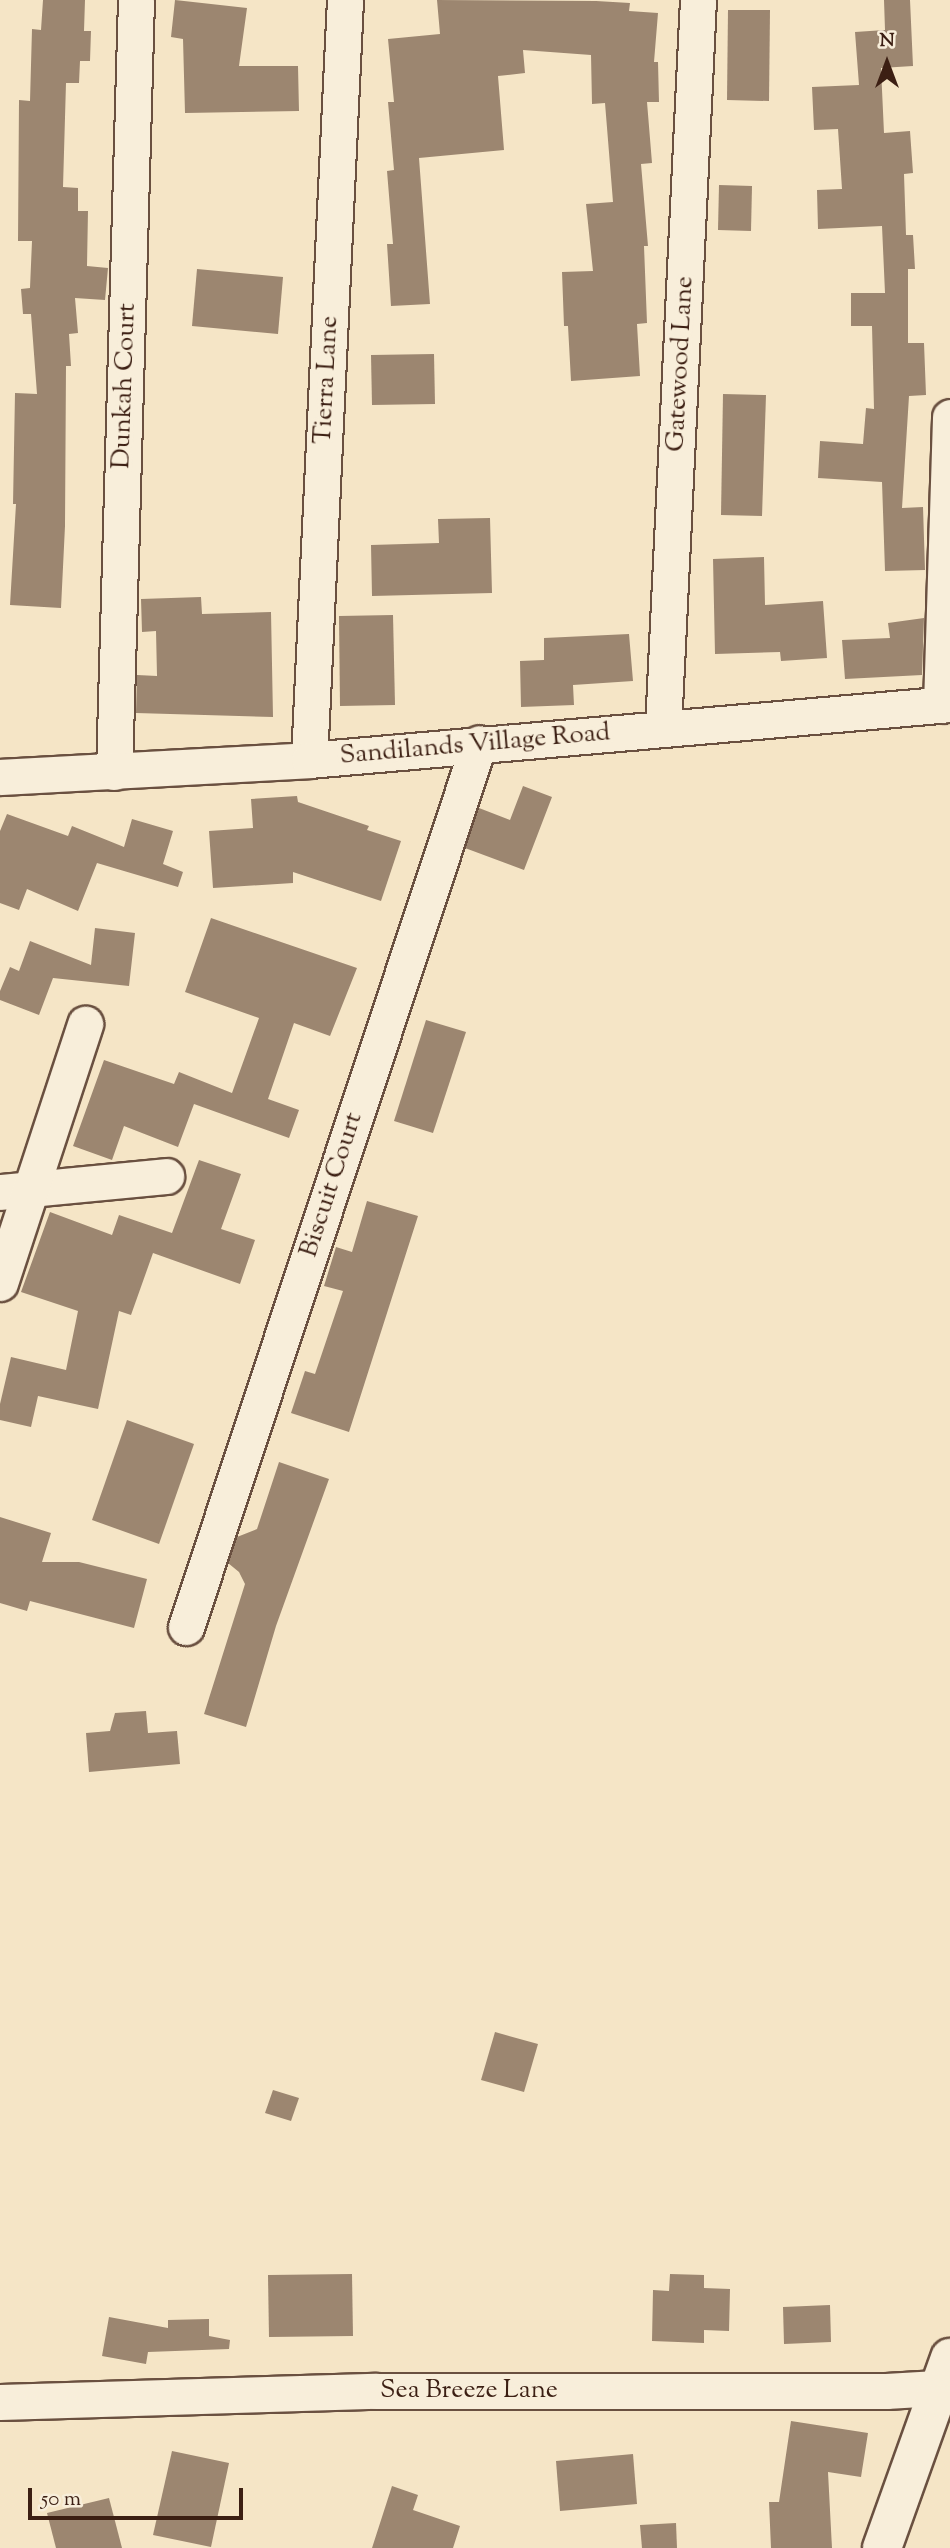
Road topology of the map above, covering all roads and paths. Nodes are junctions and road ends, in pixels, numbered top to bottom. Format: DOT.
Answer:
graph roads {
  1 [pos="136,0"];
  2 [pos="345,0"];
  3 [pos="698,0"];
  4 [pos="950,417"];
  5 [pos="946,705"];
  6 [pos="663,728"];
  7 [pos="479,743"];
  8 [pos="309,760"];
  9 [pos="114,772"];
  10 [pos="0,778"];
  11 [pos="85,1024"];
  12 [pos="166,1176"];
  13 [pos="16,1190"];
  14 [pos="0,1283"];
  15 [pos="186,1627"];
  16 [pos="944,2373"];
  17 [pos="0,2402"];
  18 [pos="882,2548"];
  1 -- 9 [label="street, Dunkah Court"];
  2 -- 8 [label="street, Tierra Lane"];
  3 -- 6 [label="street, Gatewood Lane"];
  4 -- 5 [label="street"];
  5 -- 6 [label="street, Sandilands Village Road"];
  6 -- 7 [label="street, Sandilands Village Road"];
  7 -- 8 [label="street, Sandilands Village Road"];
  7 -- 15 [label="street, Biscuit Court"];
  8 -- 9 [label="street, Sandilands Village Road"];
  9 -- 10 [label="street, Sandilands Village Road"];
  11 -- 13 [label="street"];
  12 -- 13 [label="street"];
  13 -- 14 [label="street"];
  16 -- 17 [label="street, Sea Breeze Lane"];
  16 -- 18 [label="main road"];
}
